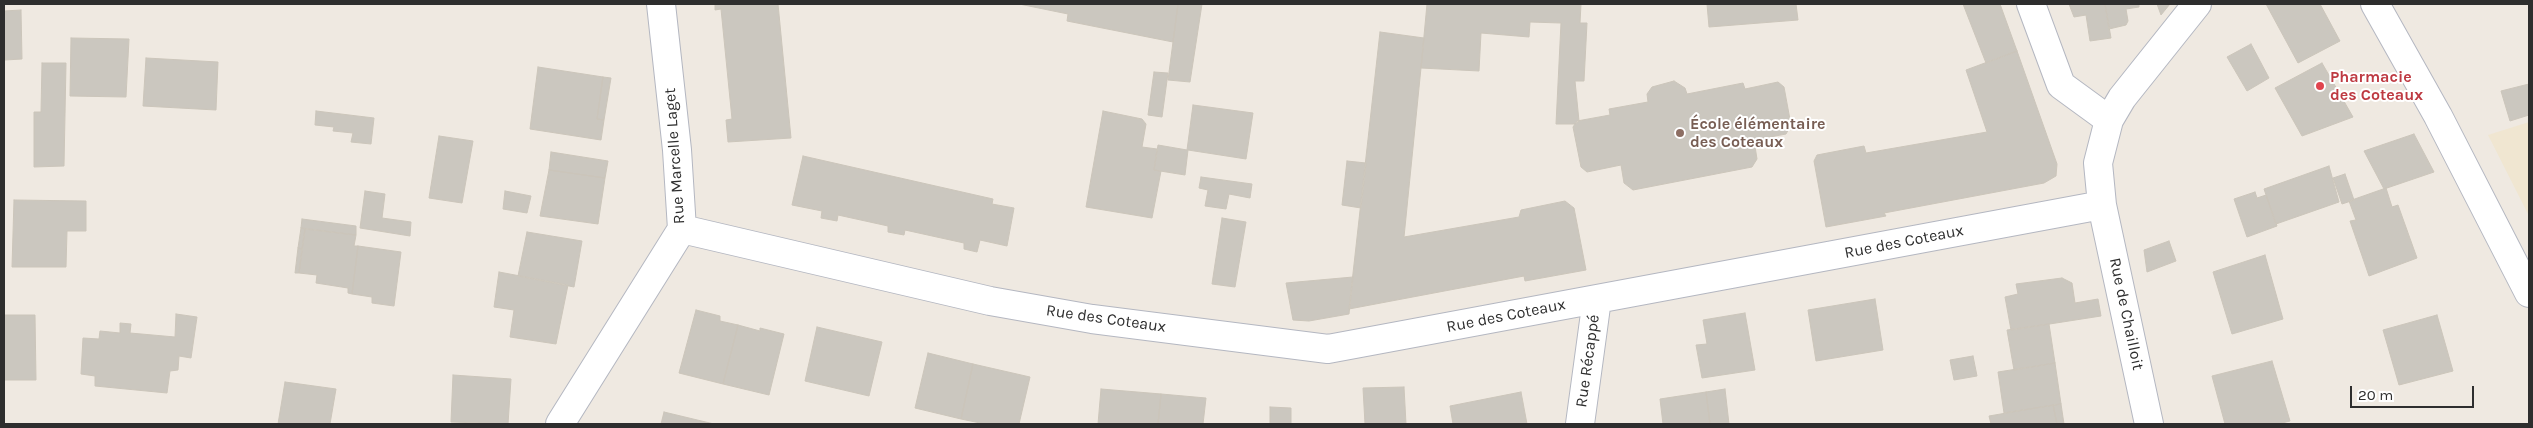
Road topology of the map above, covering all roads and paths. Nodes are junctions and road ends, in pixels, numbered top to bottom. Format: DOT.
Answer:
graph roads {
  1 [pos="661,4"];
  2 [pos="2031,4"];
  3 [pos="2197,4"];
  4 [pos="2375,4"];
  5 [pos="2108,120"];
  6 [pos="2102,204"];
  7 [pos="682,229"];
  8 [pos="2529,292"];
  9 [pos="1597,299"];
  10 [pos="560,424"];
  11 [pos="1580,424"];
  12 [pos="2149,424"];
  1 -- 7 [label="street, Rue Marcelle Laget"];
  2 -- 5 [label="street"];
  3 -- 5 [label="street"];
  4 -- 8 [label="street"];
  5 -- 6 [label="street"];
  6 -- 9 [label="street, Rue des Coteaux"];
  6 -- 12 [label="street, Rue de Chailloit"];
  7 -- 9 [label="street, Rue des Coteaux"];
  7 -- 10 [label="street, Rue Marcelle Laget"];
  9 -- 11 [label="street, Rue Récappé"];
}
